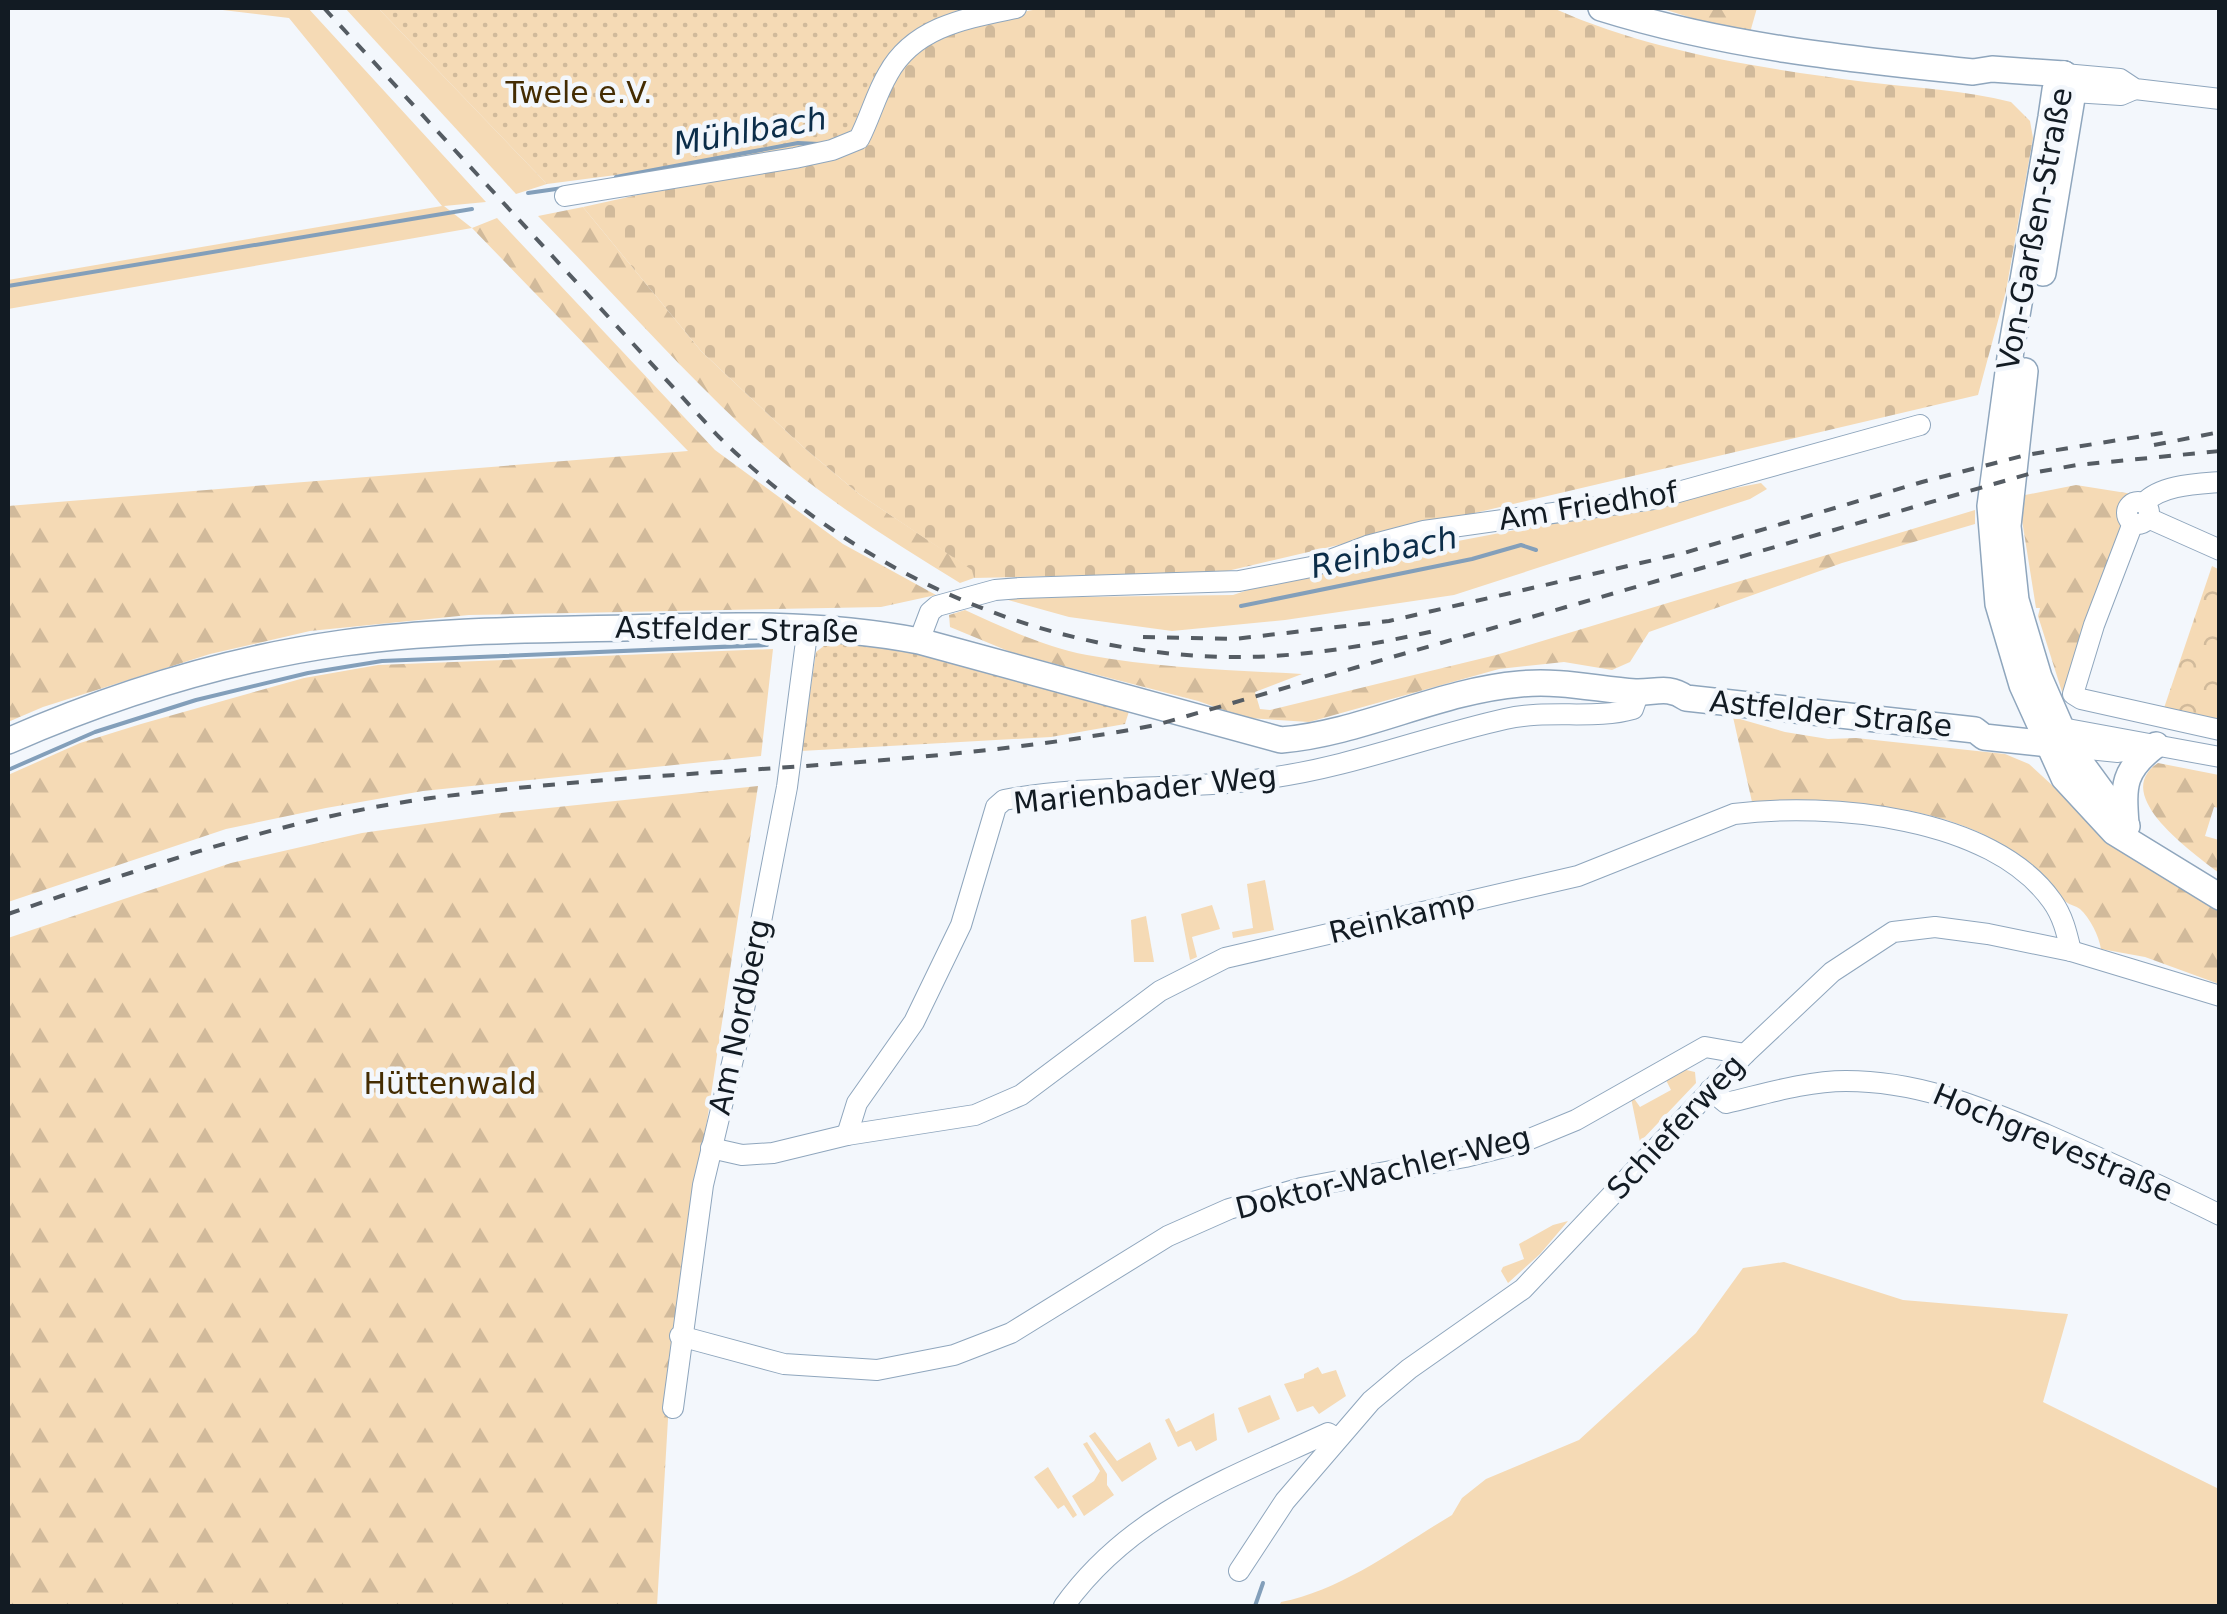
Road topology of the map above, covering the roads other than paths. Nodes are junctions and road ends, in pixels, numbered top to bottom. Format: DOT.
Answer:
graph roads {
  1 [pos="1016,8"];
  2 [pos="1601,8"];
  3 [pos="2064,85"];
  4 [pos="2220,99"];
  5 [pos="565,196"];
  6 [pos="1920,426"];
  7 [pos="2220,482"];
  8 [pos="2142,515"];
  9 [pos="2220,550"];
  10 [pos="808,626"];
  11 [pos="919,641"];
  12 [pos="1639,692"];
  13 [pos="2220,730"];
  14 [pos="2055,736"];
  15 [pos="8,740"];
  16 [pos="2156,745"];
  17 [pos="2220,756"];
  18 [pos="2126,824"];
  19 [pos="2145,850"];
  20 [pos="2220,896"];
  21 [pos="2071,952"];
  22 [pos="2220,996"];
  23 [pos="1745,1054"];
  24 [pos="1710,1090"];
  25 [pos="847,1135"];
  26 [pos="712,1148"];
  27 [pos="2220,1215"];
  28 [pos="680,1336"];
  29 [pos="673,1408"];
  30 [pos="1336,1438"];
  31 [pos="1238,1572"];
  32 [pos="1064,1606"];
  1 -- 5 [label="street"];
  2 -- 3 [label="main road"];
  3 -- 4 [label="street"];
  3 -- 14 [label="main road, Von-Garßen-Straße"];
  6 -- 11 [label="street, Am Friedhof"];
  7 -- 8 [label="street"];
  8 -- 9 [label="street"];
  8 -- 13 [label="street"];
  10 -- 11 [label="main road, Astfelder Straße"];
  10 -- 15 [label="main road, Astfelder Straße"];
  10 -- 26 [label="street, Am Nordberg"];
  11 -- 12 [label="main road, Astfelder Straße"];
  12 -- 14 [label="main road, Astfelder Straße"];
  12 -- 25 [label="street, Marienbader Weg"];
  14 -- 16 [label="street, Astfelder Straße"];
  14 -- 18 [label="main road, Von-Garßen-Straße"];
  14 -- 19 [label="main road, Von-Garßen-Straße"];
  16 -- 17 [label="street, Astfelder Straße"];
  16 -- 18 [label="main road"];
  18 -- 19 [label="main road, Von-Garßen-Straße"];
  19 -- 20 [label="main road, Von-Garßen-Straße"];
  21 -- 22 [label="street, Schieferweg"];
  21 -- 23 [label="street, Schieferweg"];
  21 -- 25 [label="street, Reinkamp"];
  23 -- 24 [label="street, Schieferweg"];
  23 -- 28 [label="street, Doktor-Wachler-Weg"];
  24 -- 27 [label="street, Hochgrevestraße"];
  24 -- 30 [label="street, Schieferweg"];
  25 -- 26 [label="street, Reinkamp"];
  26 -- 28 [label="street, Am Nordberg"];
  28 -- 29 [label="street, Am Nordberg"];
  30 -- 31 [label="street, Schieferweg"];
  30 -- 32 [label="street"];
}
